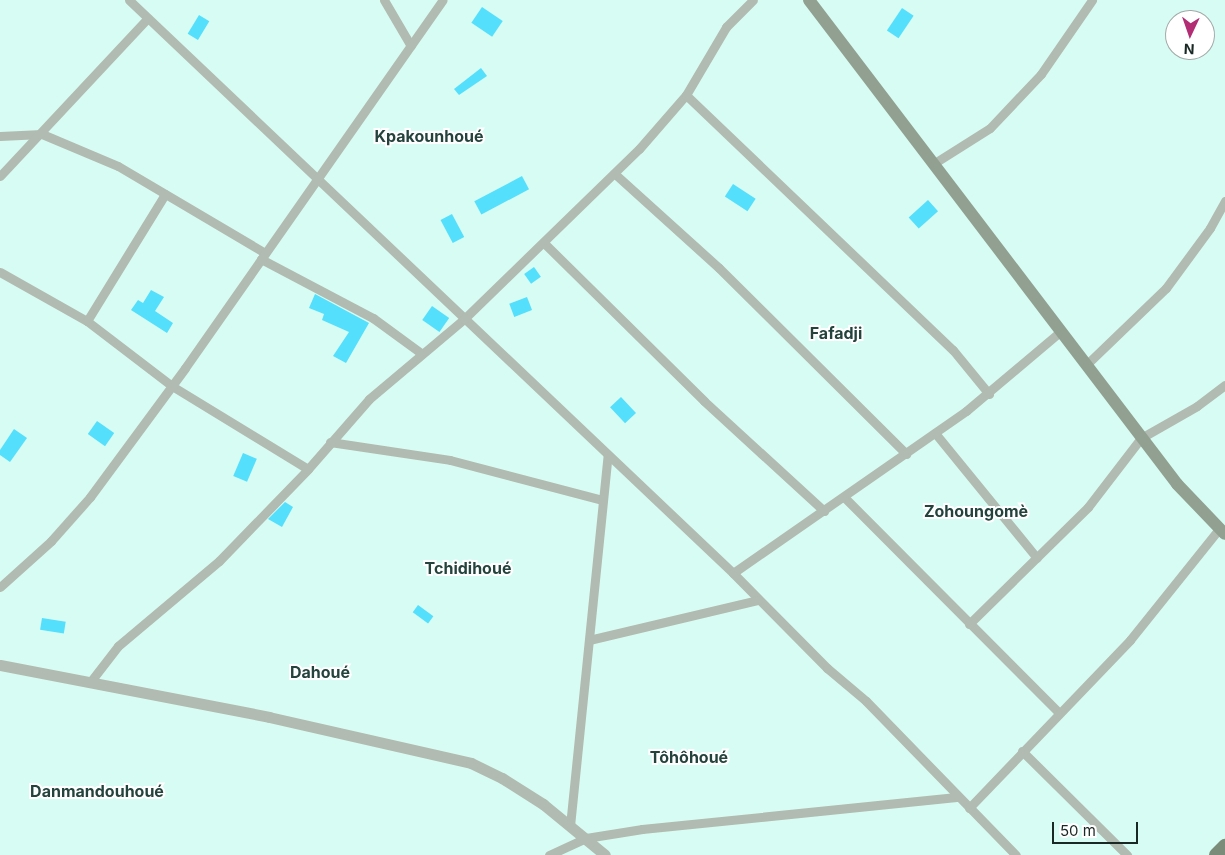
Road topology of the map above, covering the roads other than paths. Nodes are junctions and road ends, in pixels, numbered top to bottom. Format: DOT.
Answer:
graph roads {
  1 [pos="128,0"];
  2 [pos="384,0"];
  3 [pos="443,0"];
  4 [pos="753,0"];
  5 [pos="809,0"];
  6 [pos="1092,0"];
  7 [pos="148,18"];
  8 [pos="411,46"];
  9 [pos="686,95"];
  10 [pos="42,134"];
  11 [pos="0,136"];
  12 [pos="933,164"];
  13 [pos="615,174"];
  14 [pos="0,176"];
  15 [pos="319,179"];
  16 [pos="165,194"];
  17 [pos="1225,201"];
  18 [pos="544,243"];
  19 [pos="263,256"];
  20 [pos="0,272"];
  21 [pos="464,319"];
  22 [pos="87,321"];
  23 [pos="1061,331"];
  24 [pos="421,353"];
  25 [pos="1086,366"];
  26 [pos="1225,385"];
  27 [pos="172,386"];
  28 [pos="989,394"];
  29 [pos="935,433"];
  30 [pos="1141,438"];
  31 [pos="330,442"];
  32 [pos="906,454"];
  33 [pos="608,455"];
  34 [pos="308,470"];
  35 [pos="844,497"];
  36 [pos="603,500"];
  37 [pos="824,511"];
  38 [pos="1222,532"];
  39 [pos="1037,558"];
  40 [pos="733,573"];
  41 [pos="0,587"];
  42 [pos="758,600"];
  43 [pos="969,624"];
  44 [pos="589,640"];
  45 [pos="0,665"];
  46 [pos="91,681"];
  47 [pos="1058,712"];
  48 [pos="1022,751"];
  49 [pos="956,797"];
  50 [pos="969,808"];
  51 [pos="570,826"];
  52 [pos="586,838"];
  53 [pos="1225,846"];
  54 [pos="549,855"];
  55 [pos="604,855"];
  56 [pos="1016,855"];
  57 [pos="1127,855"];
  58 [pos="1216,855"];
  1 -- 7 [label="street"];
  2 -- 8 [label="street"];
  3 -- 8 [label="street"];
  4 -- 9 [label="street"];
  5 -- 12 [label="main road"];
  6 -- 12 [label="street"];
  7 -- 10 [label="street"];
  7 -- 15 [label="street"];
  8 -- 15 [label="street"];
  9 -- 13 [label="street"];
  9 -- 28 [label="street"];
  10 -- 11 [label="street"];
  10 -- 14 [label="street"];
  10 -- 16 [label="street"];
  12 -- 23 [label="main road"];
  13 -- 18 [label="street"];
  13 -- 32 [label="street"];
  15 -- 19 [label="street"];
  15 -- 21 [label="street"];
  16 -- 19 [label="street"];
  16 -- 22 [label="street"];
  17 -- 25 [label="street"];
  18 -- 21 [label="street"];
  18 -- 37 [label="street"];
  19 -- 24 [label="street"];
  19 -- 27 [label="street"];
  20 -- 22 [label="street"];
  21 -- 24 [label="street"];
  21 -- 33 [label="street"];
  22 -- 27 [label="street"];
  23 -- 25 [label="main road"];
  23 -- 28 [label="street"];
  24 -- 31 [label="street"];
  25 -- 30 [label="main road"];
  26 -- 30 [label="street"];
  27 -- 34 [label="street"];
  27 -- 41 [label="street"];
  28 -- 29 [label="street"];
  29 -- 32 [label="street"];
  29 -- 39 [label="street"];
  30 -- 38 [label="main road"];
  30 -- 39 [label="street"];
  31 -- 34 [label="street"];
  31 -- 36 [label="street"];
  32 -- 35 [label="street"];
  33 -- 36 [label="street"];
  33 -- 40 [label="street"];
  34 -- 46 [label="street"];
  35 -- 37 [label="street"];
  35 -- 43 [label="street"];
  36 -- 44 [label="street"];
  37 -- 40 [label="street"];
  38 -- 47 [label="street"];
  39 -- 43 [label="street"];
  40 -- 42 [label="street"];
  42 -- 44 [label="street"];
  42 -- 49 [label="street"];
  43 -- 47 [label="street"];
  44 -- 51 [label="street"];
  45 -- 46 [label="street"];
  46 -- 51 [label="street"];
  47 -- 48 [label="street"];
  48 -- 50 [label="street"];
  48 -- 57 [label="street"];
  49 -- 50 [label="street"];
  49 -- 52 [label="street"];
  50 -- 56 [label="street"];
  51 -- 52 [label="street"];
  52 -- 54 [label="street"];
  52 -- 55 [label="street"];
  53 -- 58 [label="main road"];
}
